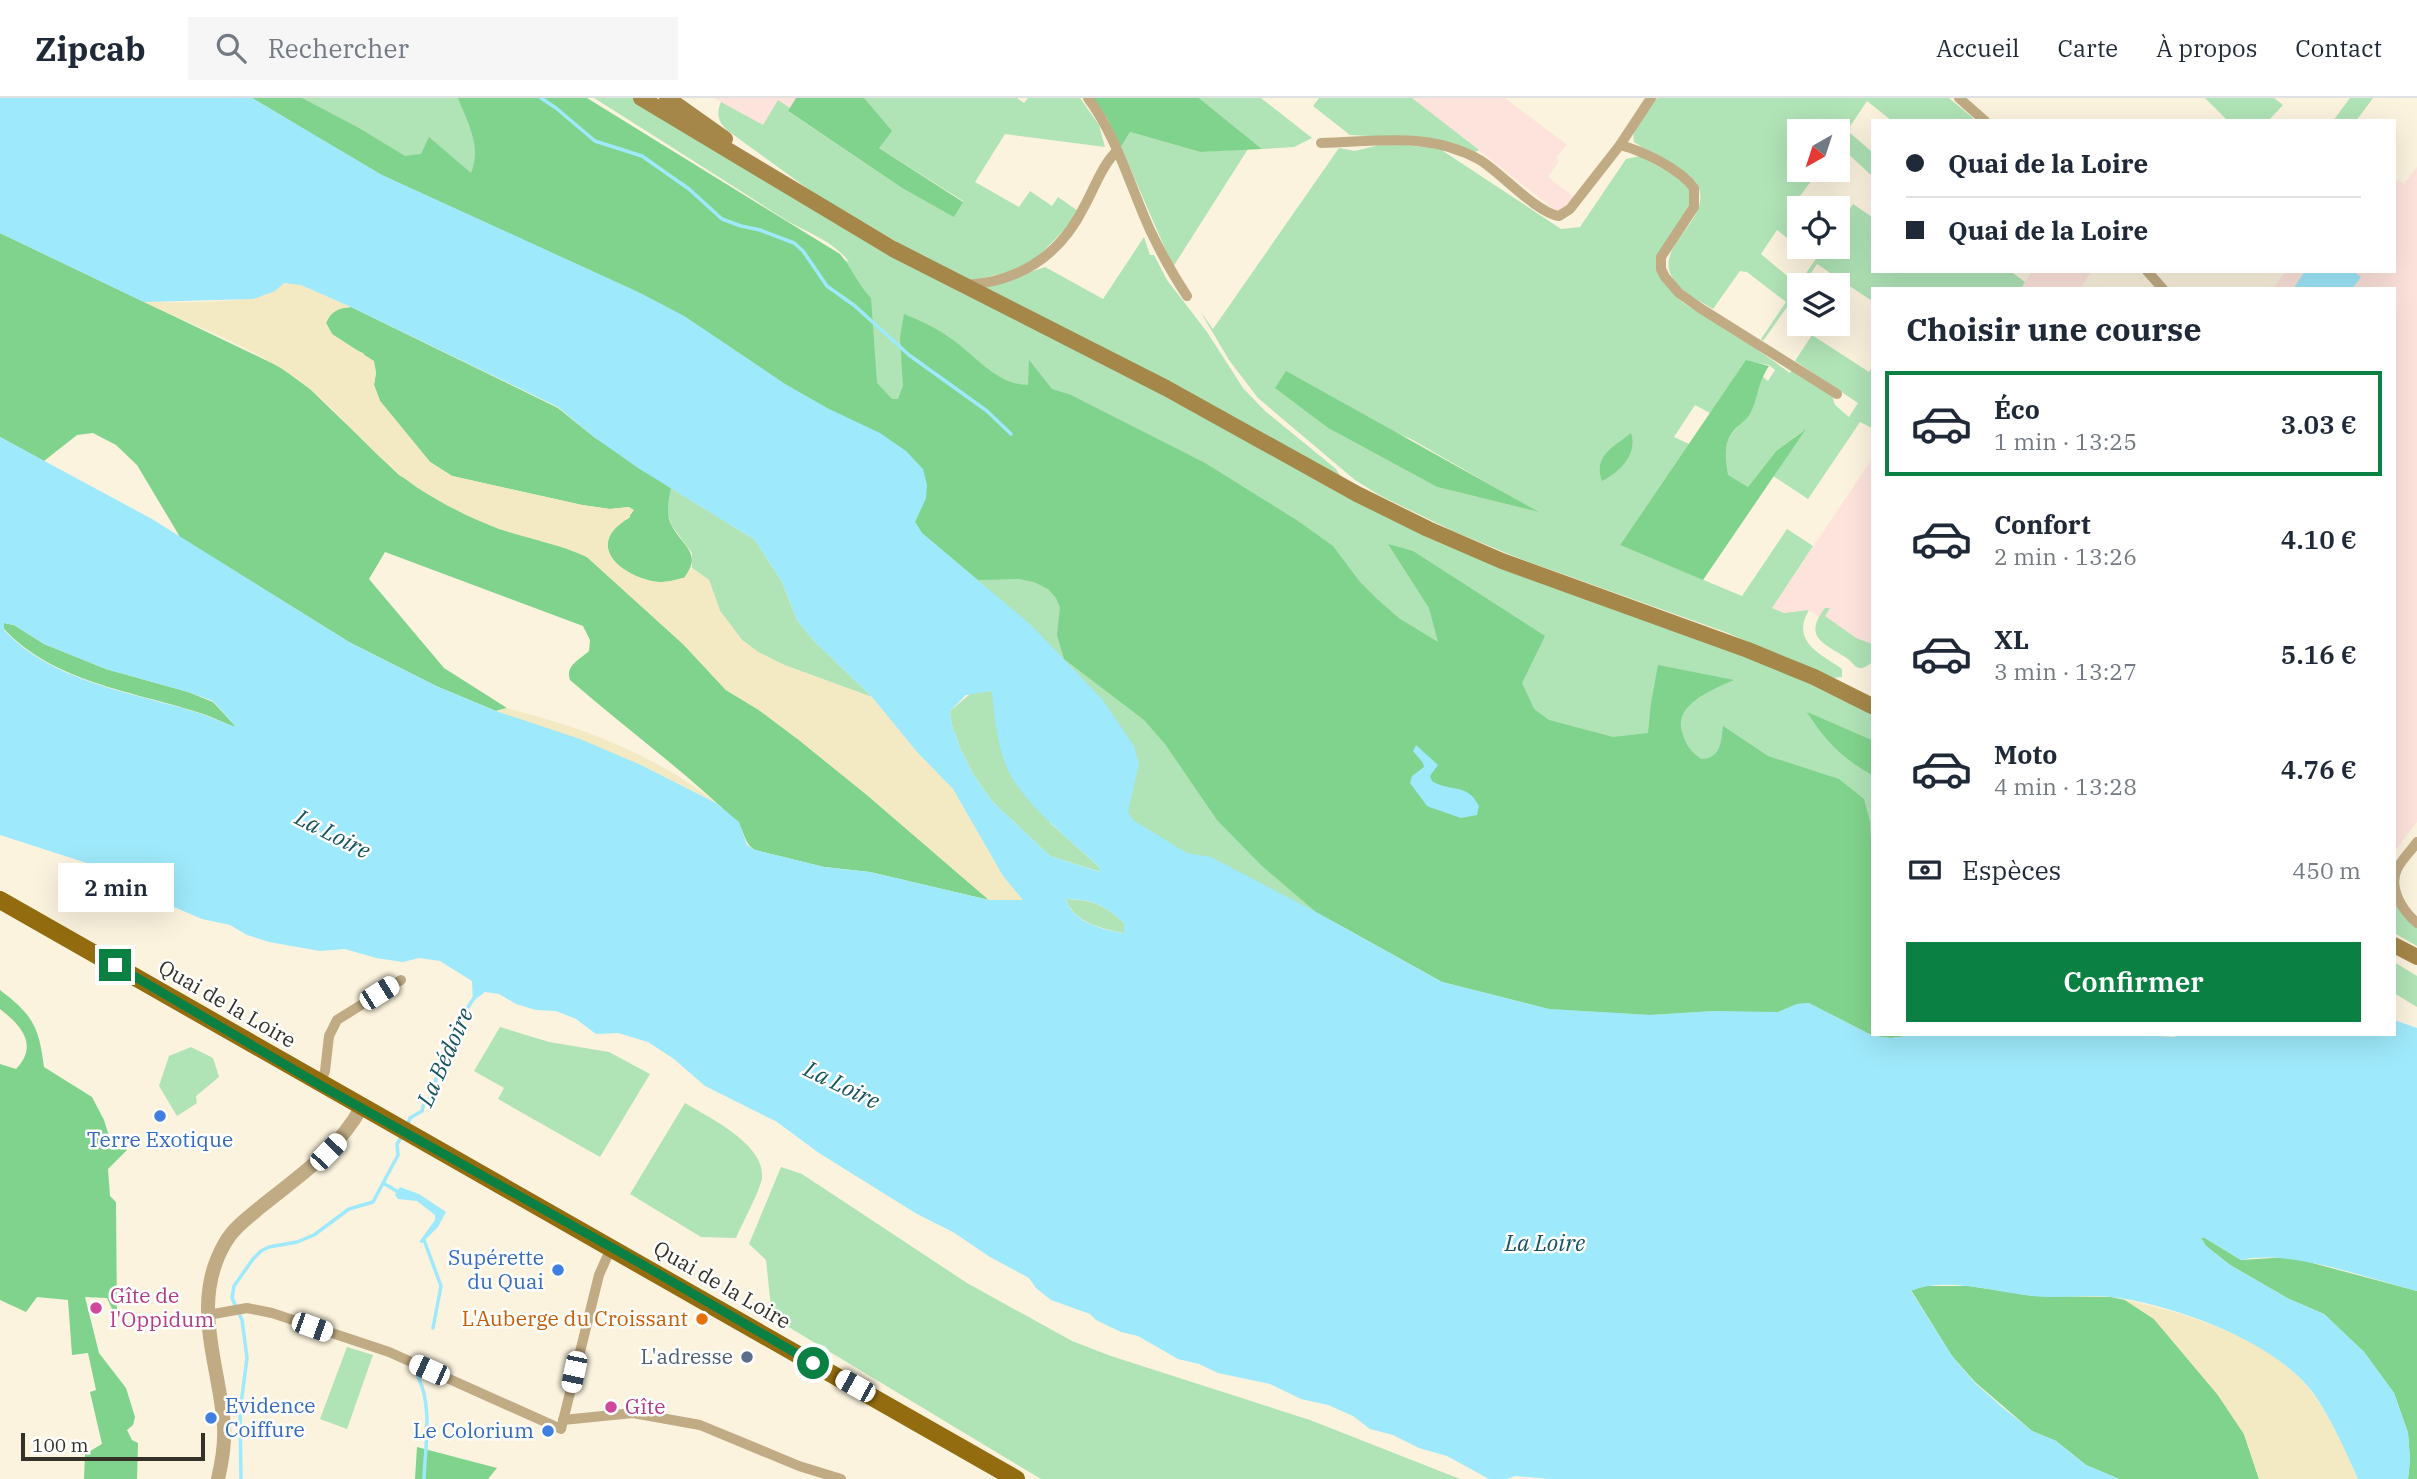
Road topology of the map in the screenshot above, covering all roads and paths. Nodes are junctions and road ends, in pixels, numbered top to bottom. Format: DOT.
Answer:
graph roads {
  1 [pos="641,98"];
  2 [pos="667,98"];
  3 [pos="1088,98"];
  4 [pos="1651,98"];
  5 [pos="1959,98"];
  6 [pos="1983,119"];
  7 [pos="1321,143"];
  8 [pos="1620,145"];
  9 [pos="1117,150"];
  10 [pos="783,182"];
  11 [pos="2149,273"];
  12 [pos="961,286"];
  13 [pos="2161,287"];
  14 [pos="1187,296"];
  15 [pos="1837,394"];
  16 [pos="1814,677"];
  17 [pos="1871,697"];
  18 [pos="1871,706"];
  19 [pos="2417,842"];
  20 [pos="2396,875"];
  21 [pos="2396,891"];
  22 [pos="0,900"];
  23 [pos="2417,923"];
  24 [pos="2396,946"];
  25 [pos="2417,957"];
  26 [pos="401,980"];
  27 [pos="320,1085"];
  28 [pos="361,1108"];
  29 [pos="618,1252"];
  30 [pos="208,1315"];
  31 [pos="562,1424"];
  32 [pos="218,1479"];
  33 [pos="841,1479"];
  34 [pos="1016,1479"];
  1 -- 10 [label="main road"];
  2 -- 10 [label="main road"];
  3 -- 9 [label="street"];
  4 -- 8 [label="street"];
  5 -- 6 [label="street"];
  7 -- 8 [label="street"];
  8 -- 15 [label="street"];
  9 -- 12 [label="street"];
  9 -- 14 [label="street"];
  10 -- 12 [label="main road"];
  11 -- 13 [label="street"];
  12 -- 16 [label="main road"];
  16 -- 17 [label="main road"];
  16 -- 18 [label="main road"];
  19 -- 20 [label="street"];
  21 -- 23 [label="street"];
  22 -- 27 [label="main road, Quai de la Loire"];
  24 -- 25 [label="main road"];
  26 -- 27 [label="street"];
  27 -- 28 [label="main road, Quai de la Loire"];
  28 -- 29 [label="main road, Quai de la Loire"];
  28 -- 30 [label="street"];
  29 -- 31 [label="street"];
  29 -- 34 [label="main road, Quai de la Loire"];
  30 -- 31 [label="street"];
  30 -- 32 [label="street"];
  31 -- 33 [label="street"];
}
